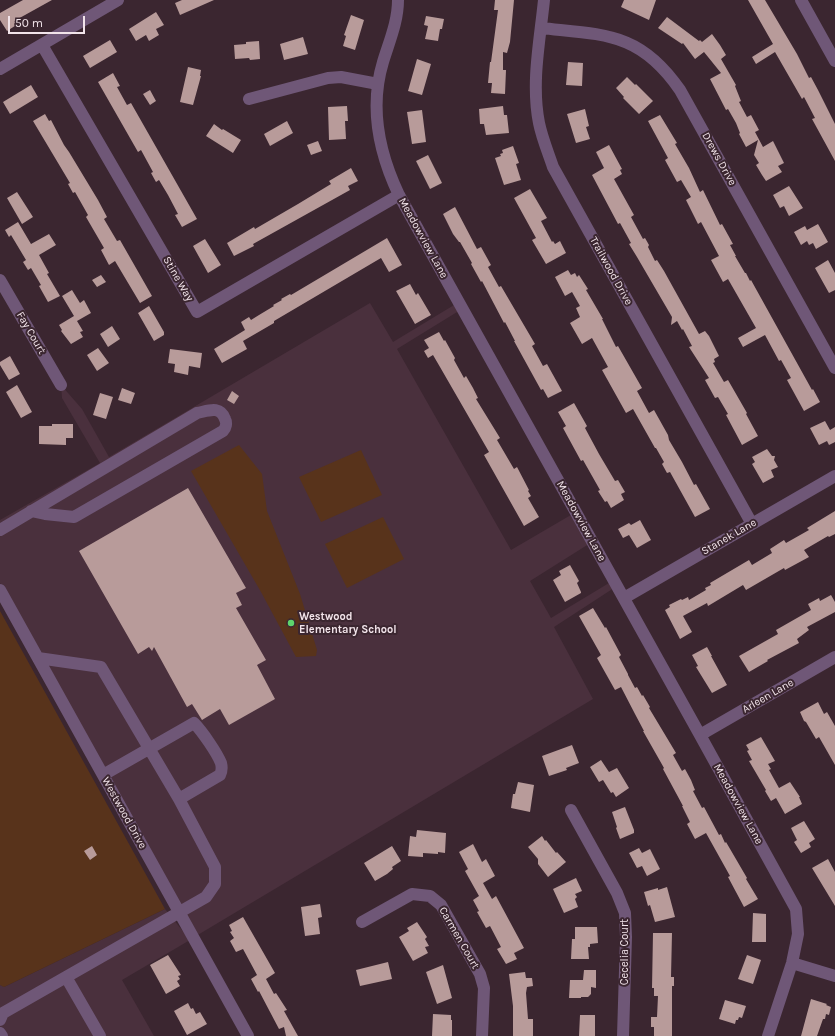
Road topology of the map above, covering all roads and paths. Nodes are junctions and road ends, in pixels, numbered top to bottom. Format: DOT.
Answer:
graph roads {
  1 [pos="118,0"];
  2 [pos="398,0"];
  3 [pos="544,0"];
  4 [pos="801,0"];
  5 [pos="541,28"];
  6 [pos="42,45"];
  7 [pos="835,61"];
  8 [pos="0,69"];
  9 [pos="378,84"];
  10 [pos="249,99"];
  11 [pos="399,195"];
  12 [pos="0,280"];
  13 [pos="835,368"];
  14 [pos="61,386"];
  15 [pos="835,476"];
  16 [pos="31,511"];
  17 [pos="752,524"];
  18 [pos="0,530"];
  19 [pos="0,590"];
  20 [pos="624,598"];
  21 [pos="38,658"];
  22 [pos="834,661"];
  23 [pos="700,735"];
  24 [pos="149,748"];
  25 [pos="103,775"];
  26 [pos="179,799"];
  27 [pos="571,810"];
  28 [pos="180,913"];
  29 [pos="362,922"];
  30 [pos="792,963"];
  31 [pos="835,976"];
  32 [pos="66,977"];
  33 [pos="0,1020"];
  34 [pos="0,1033"];
  35 [pos="2,1036"];
  36 [pos="100,1036"];
  37 [pos="248,1036"];
  38 [pos="482,1036"];
  39 [pos="623,1036"];
  40 [pos="768,1036"];
  1 -- 6 [label="street"];
  2 -- 9 [label="street, Meadowview Lane"];
  3 -- 5 [label="street, Trailwood Drive"];
  4 -- 7 [label="street"];
  5 -- 13 [label="street, Drews Drive"];
  5 -- 17 [label="street, Trailwood Drive"];
  6 -- 8 [label="street"];
  6 -- 11 [label="street, Stine Way"];
  9 -- 10 [label="street"];
  9 -- 11 [label="street, Meadowview Lane"];
  11 -- 20 [label="street, Meadowview Lane"];
  12 -- 14 [label="street, Fay Court"];
  15 -- 17 [label="street, Stanek Lane"];
  16 -- 16 [label="street"];
  16 -- 18 [label="street"];
  17 -- 20 [label="street, Stanek Lane"];
  19 -- 21 [label="street, Westwood Drive"];
  20 -- 23 [label="street, Meadowview Lane"];
  21 -- 24 [label="street"];
  21 -- 25 [label="street, Westwood Drive"];
  22 -- 23 [label="street, Arleen Lane"];
  23 -- 30 [label="street, Meadowview Lane"];
  24 -- 25 [label="street"];
  24 -- 26 [label="street"];
  24 -- 26 [label="street"];
  25 -- 28 [label="street, Westwood Drive"];
  26 -- 28 [label="street"];
  27 -- 39 [label="street, Cecelia Court"];
  28 -- 32 [label="street"];
  28 -- 37 [label="street, Westwood Drive"];
  29 -- 38 [label="street, Carmen Court"];
  30 -- 31 [label="street"];
  30 -- 40 [label="street, Meadowview Lane"];
  32 -- 33 [label="street"];
  32 -- 36 [label="street"];
  34 -- 35 [label="street"];
}
